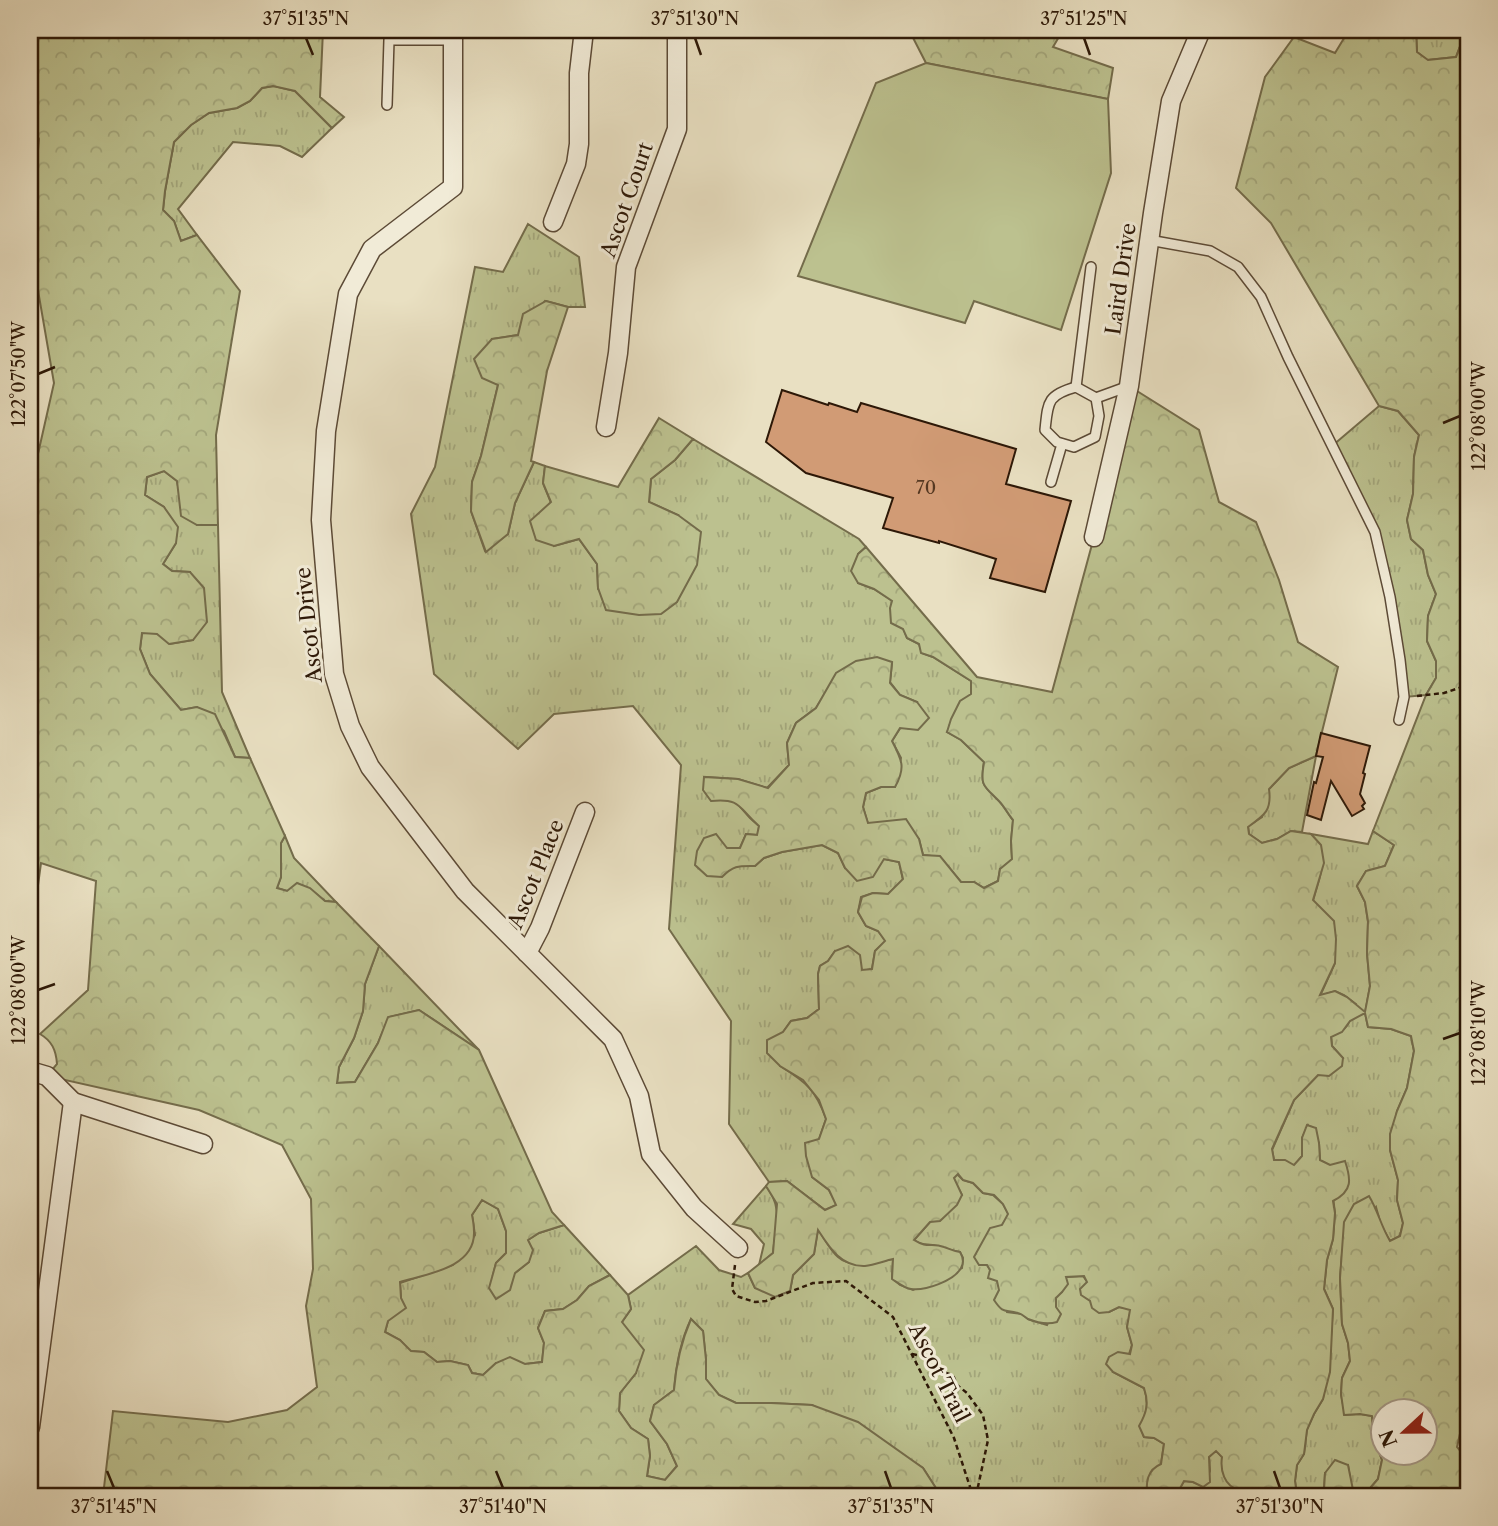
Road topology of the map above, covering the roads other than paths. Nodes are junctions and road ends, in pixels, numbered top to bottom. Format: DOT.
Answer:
graph roads {
  1 [pos="584,30"];
  2 [pos="677,30"];
  3 [pos="1201,30"];
  4 [pos="389,35"];
  5 [pos="453,35"];
  6 [pos="387,105"];
  7 [pos="553,222"];
  8 [pos="1149,240"];
  9 [pos="1091,267"];
  10 [pos="1129,386"];
  11 [pos="1076,387"];
  12 [pos="1096,398"];
  13 [pos="606,427"];
  14 [pos="1062,443"];
  15 [pos="1051,482"];
  16 [pos="1094,537"];
  17 [pos="1399,720"];
  18 [pos="585,812"];
  19 [pos="527,953"];
  20 [pos="30,1071"];
  21 [pos="73,1102"];
  22 [pos="203,1144"];
  23 [pos="738,1248"];
  24 [pos="30,1427"];
  1 -- 7 [label="street"];
  2 -- 13 [label="street, Ascot Court"];
  3 -- 8 [label="street, Laird Drive"];
  4 -- 5 [label="lane"];
  4 -- 6 [label="lane"];
  5 -- 19 [label="street, Ascot Drive"];
  8 -- 10 [label="street, Laird Drive"];
  8 -- 17 [label="lane"];
  9 -- 11 [label="lane"];
  10 -- 12 [label="lane"];
  10 -- 16 [label="street, Laird Drive"];
  11 -- 12 [label="lane"];
  11 -- 14 [label="lane"];
  12 -- 14 [label="lane"];
  14 -- 15 [label="lane"];
  18 -- 19 [label="street, Ascot Place"];
  19 -- 23 [label="street, Ascot Drive"];
  20 -- 21 [label="street"];
  21 -- 22 [label="street"];
  21 -- 24 [label="street"];
}
